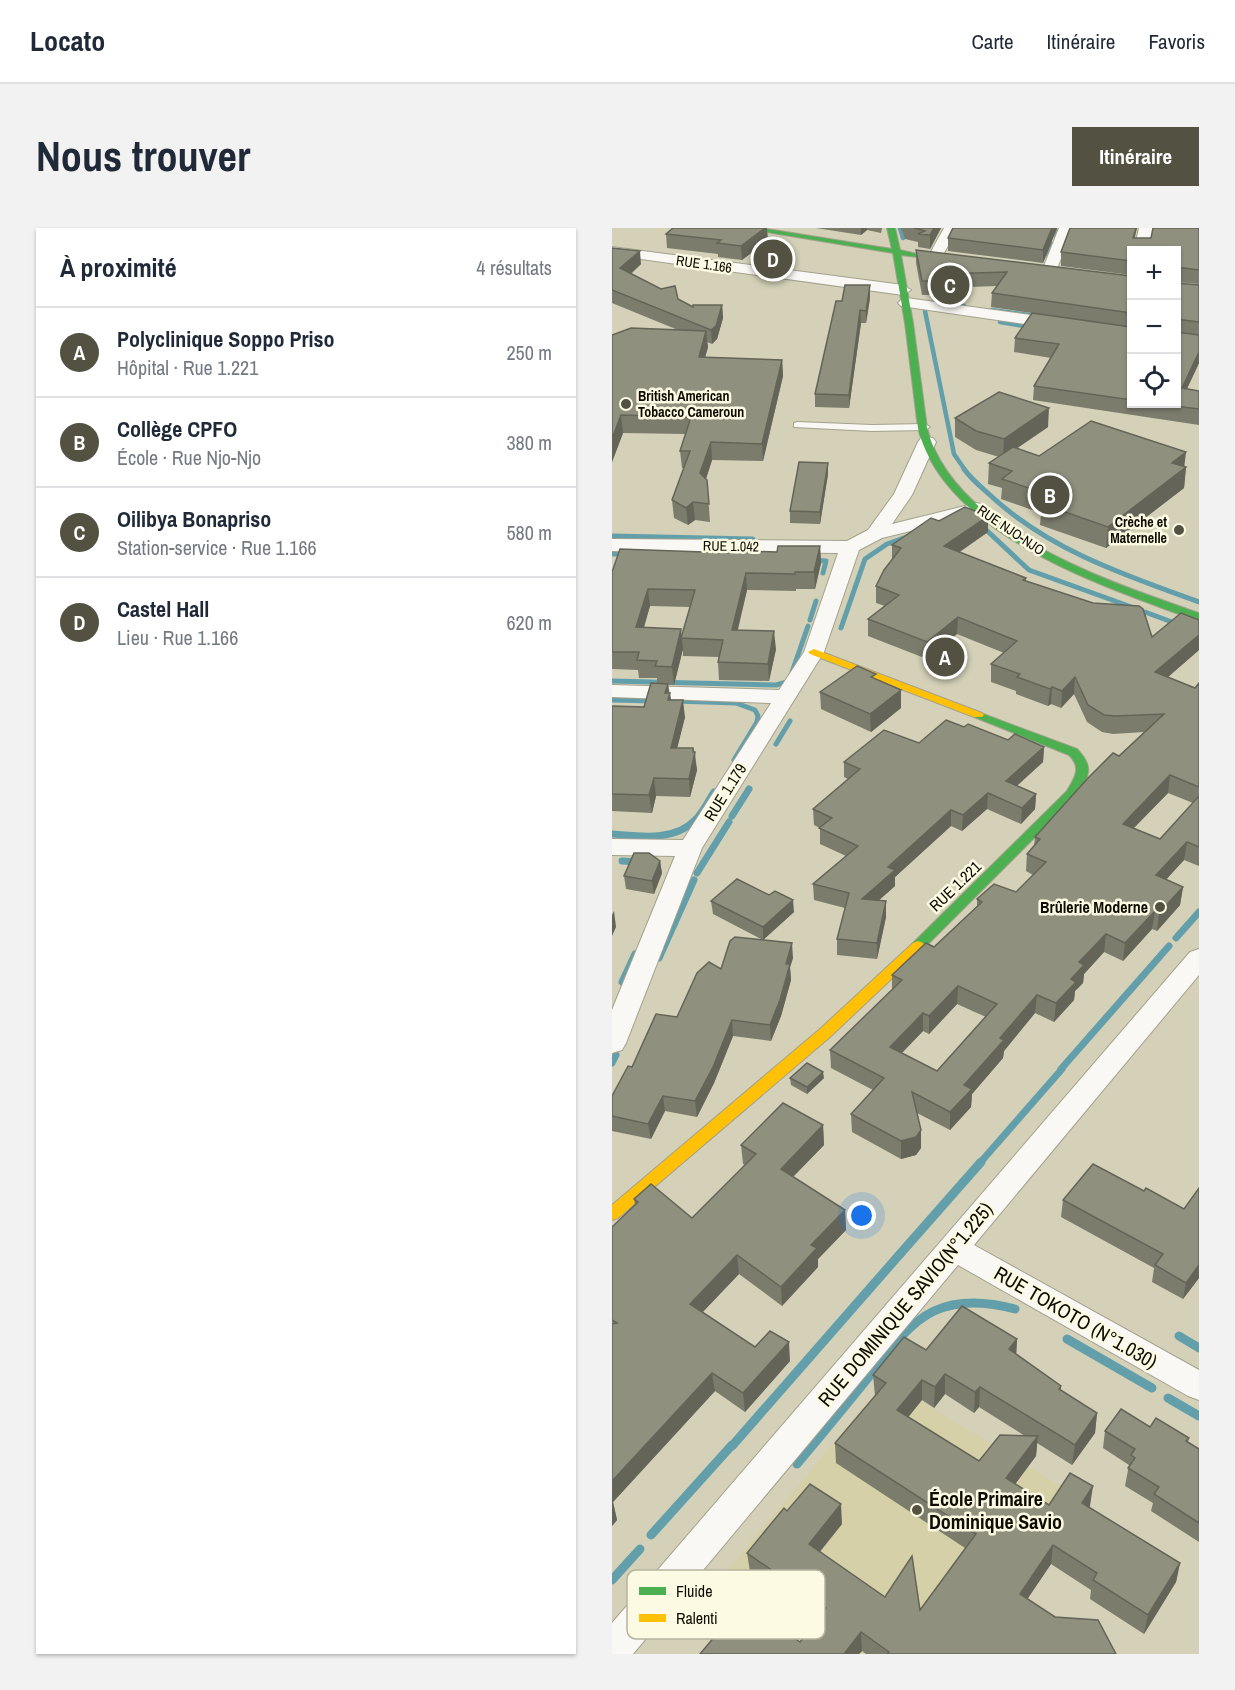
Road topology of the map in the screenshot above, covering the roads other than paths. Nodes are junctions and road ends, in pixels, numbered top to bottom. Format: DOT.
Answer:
graph roads {
  1 [pos="747,228"];
  2 [pos="891,228"];
  3 [pos="951,228"];
  4 [pos="1066,228"];
  5 [pos="1146,228"];
  6 [pos="1142,246"];
  7 [pos="612,251"];
  8 [pos="897,253"];
  9 [pos="941,258"];
  10 [pos="1049,271"];
  11 [pos="904,296"];
  12 [pos="1072,326"];
  13 [pos="797,425"];
  14 [pos="926,434"];
  15 [pos="977,509"];
  16 [pos="875,534"];
  17 [pos="612,545"];
  18 [pos="850,547"];
  19 [pos="1199,617"];
  20 [pos="814,652"];
  21 [pos="612,691"];
  22 [pos="786,697"];
  23 [pos="612,847"];
  24 [pos="690,848"];
  25 [pos="1199,958"];
  26 [pos="612,1043"];
  27 [pos="612,1214"];
  28 [pos="954,1248"];
  29 [pos="1199,1386"];
  30 [pos="681,1570"];
  31 [pos="627,1633"];
  32 [pos="612,1651"];
  1 -- 8 [label="main road"];
  2 -- 8 [label="main road, RUE NJO-NJO"];
  3 -- 9 [label="street"];
  4 -- 10 [label="street"];
  5 -- 6 [label="street"];
  7 -- 11 [label="street, RUE 1.166"];
  8 -- 9 [label="main road"];
  8 -- 11 [label="main road, RUE NJO-NJO"];
  11 -- 12 [label="street, RUE 1.166"];
  11 -- 14 [label="main road, RUE NJO-NJO"];
  13 -- 14 [label="lane"];
  14 -- 15 [label="main road, RUE NJO-NJO"];
  14 -- 16 [label="street"];
  15 -- 16 [label="street"];
  15 -- 19 [label="main road, RUE NJO-NJO"];
  16 -- 18 [label="street"];
  17 -- 18 [label="street, RUE 1.042"];
  18 -- 20 [label="street, RUE 1.179"];
  20 -- 22 [label="street, RUE 1.179"];
  20 -- 27 [label="main road, RUE 1.221"];
  21 -- 22 [label="street"];
  22 -- 24 [label="street, RUE 1.179"];
  23 -- 24 [label="street"];
  24 -- 26 [label="street, RUE 1.179"];
  25 -- 28 [label="street, RUE DOMINIQUE SAVIO(N°1.225)"];
  28 -- 29 [label="street, RUE TOKOTO (N°1.030)"];
  28 -- 30 [label="street, RUE DOMINIQUE SAVIO(N°1.225)"];
  31 -- 32 [label="street, RUE DOMINIQUE SAVIO(N°1.225)"];
}
